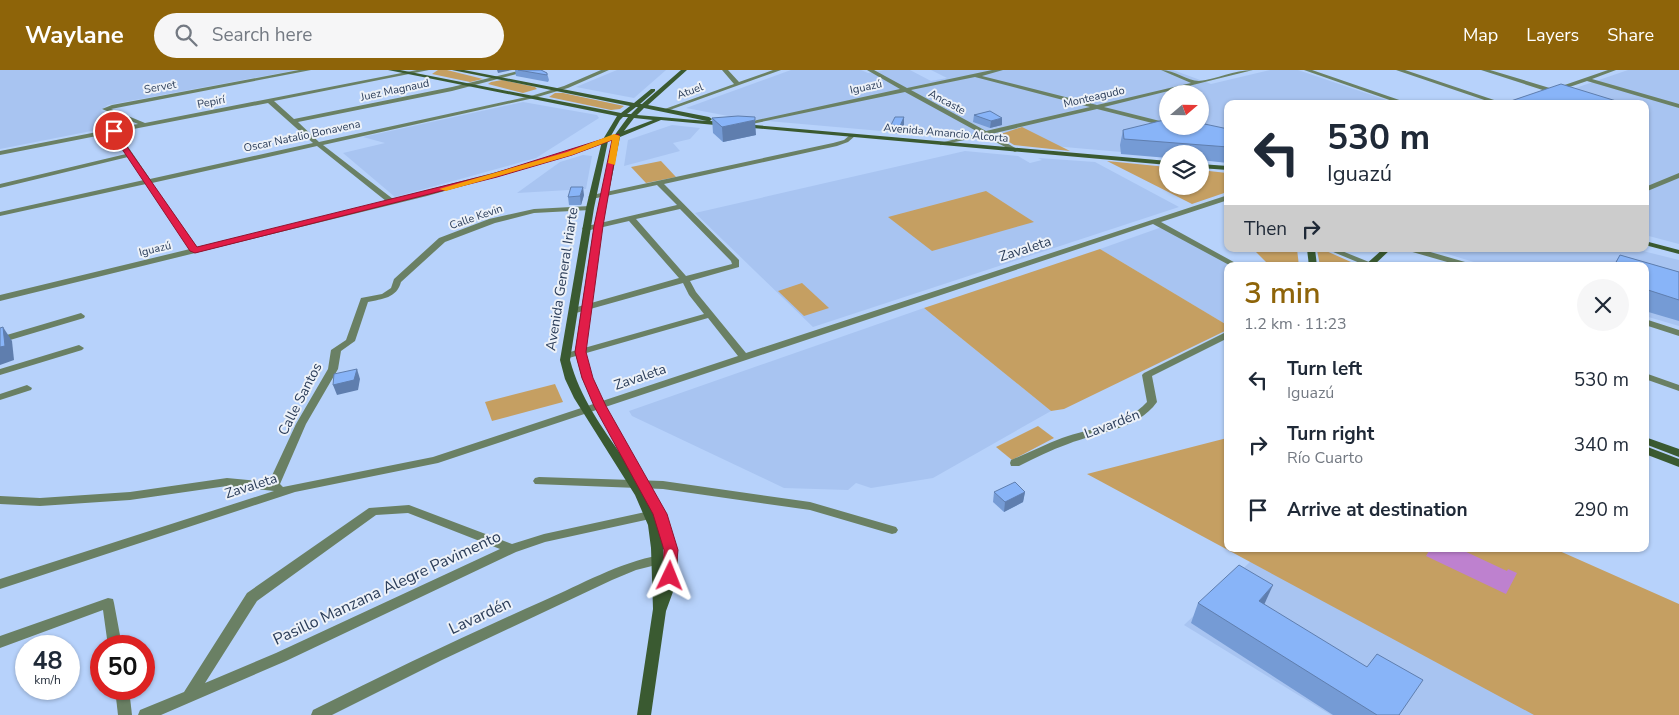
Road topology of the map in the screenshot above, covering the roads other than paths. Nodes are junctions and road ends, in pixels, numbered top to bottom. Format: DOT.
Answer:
graph roads {
  1 [pos="308,70"];
  2 [pos="392,70"];
  3 [pos="426,70"];
  4 [pos="456,70"];
  5 [pos="529,70"];
  6 [pos="606,70"];
  7 [pos="676,70"];
  8 [pos="684,70"];
  9 [pos="725,70"];
  10 [pos="778,70"];
  11 [pos="870,70"];
  12 [pos="1000,70"];
  13 [pos="1164,70"];
  14 [pos="1250,70"];
  15 [pos="1308,70"];
  16 [pos="1399,70"];
  17 [pos="1484,70"];
  18 [pos="1588,70"];
  19 [pos="1612,70"];
  20 [pos="408,74"];
  21 [pos="1602,74"];
  22 [pos="975,76"];
  23 [pos="498,78"];
  24 [pos="1586,79"];
  25 [pos="1197,83"];
  26 [pos="738,84"];
  27 [pos="470,85"];
  28 [pos="557,90"];
  29 [pos="905,90"];
  30 [pos="1552,91"];
  31 [pos="1537,96"];
  32 [pos="532,97"];
  33 [pos="1396,100"];
  34 [pos="1491,100"];
  35 [pos="270,101"];
  36 [pos="634,104"];
  37 [pos="643,105"];
  38 [pos="1679,106"];
  39 [pos="1096,107"];
  40 [pos="665,110"];
  41 [pos="621,115"];
  42 [pos="632,116"];
  43 [pos="659,120"];
  44 [pos="295,121"];
  45 [pos="1159,123"];
  46 [pos="724,124"];
  47 [pos="144,125"];
  48 [pos="736,125"];
  49 [pos="114,131"];
  50 [pos="985,134"];
  51 [pos="617,136"];
  52 [pos="852,136"];
  53 [pos="605,141"];
  54 [pos="318,144"];
  55 [pos="942,144"];
  56 [pos="1015,150"];
  57 [pos="0,153"];
  58 [pos="130,155"];
  59 [pos="1159,162"];
  60 [pos="1209,167"];
  61 [pos="1224,168"];
  62 [pos="1679,175"];
  63 [pos="147,181"];
  64 [pos="659,183"];
  65 [pos="0,186"];
  66 [pos="1649,188"];
  67 [pos="605,194"];
  68 [pos="592,197"];
  69 [pos="1224,198"];
  70 [pos="392,202"];
  71 [pos="682,206"];
  72 [pos="590,208"];
  73 [pos="0,214"];
  74 [pos="631,218"];
  75 [pos="1155,222"];
  76 [pos="598,226"];
  77 [pos="586,229"];
  78 [pos="1649,244"];
  79 [pos="195,251"];
  80 [pos="1337,252"];
  81 [pos="1384,252"];
  82 [pos="1422,252"];
  83 [pos="1679,252"];
  84 [pos="1230,262"];
  85 [pos="1362,262"];
  86 [pos="1372,262"];
  87 [pos="1455,262"];
  88 [pos="686,281"];
  89 [pos="0,298"];
  90 [pos="364,300"];
  91 [pos="586,308"];
  92 [pos="573,312"];
  93 [pos="710,315"];
  94 [pos="81,316"];
  95 [pos="1649,323"];
  96 [pos="1679,333"];
  97 [pos="1224,336"];
  98 [pos="0,340"];
  99 [pos="79,348"];
  100 [pos="580,352"];
  101 [pos="566,356"];
  102 [pos="746,358"];
  103 [pos="0,372"];
  104 [pos="1649,377"];
  105 [pos="27,388"];
  106 [pos="1679,388"];
  107 [pos="0,397"];
  108 [pos="600,406"];
  109 [pos="587,410"];
  110 [pos="1649,442"];
  111 [pos="1649,452"];
  112 [pos="1679,453"];
  113 [pos="1015,463"];
  114 [pos="1679,463"];
  115 [pos="539,481"];
  116 [pos="638,483"];
  117 [pos="273,486"];
  118 [pos="294,488"];
  119 [pos="0,500"];
  120 [pos="650,515"];
  121 [pos="892,530"];
  122 [pos="512,549"];
  123 [pos="660,560"];
  124 [pos="0,584"];
  125 [pos="659,611"];
  126 [pos="113,635"];
  127 [pos="0,642"];
  128 [pos="189,696"];
  129 [pos="124,700"];
  130 [pos="126,715"];
  131 [pos="145,715"];
  132 [pos="318,715"];
  133 [pos="644,715"];
  1 -- 47 [label="street, Servet"];
  2 -- 20 [label="main road, Avenida Amancio Alcorta"];
  3 -- 20 [label="street, Pepirí"];
  4 -- 23 [label="main road, Avenida Amancio Alcorta"];
  5 -- 23 [label="street, Juez Magnaud"];
  6 -- 28 [label="street, Oscar Natalio Bonavena"];
  7 -- 36 [label="main road, Avenida General Iriarte"];
  8 -- 37 [label="main road, Avenida General Iriarte"];
  9 -- 26 [label="street"];
  10 -- 26 [label="street, Atuel"];
  11 -- 29 [label="street, Ancaste"];
  12 -- 22 [label="street, Iguazú"];
  13 -- 25 [label="street"];
  14 -- 25 [label="street, Monteagudo"];
  15 -- 33 [label="street"];
  16 -- 34 [label="street"];
  17 -- 30 [label="street"];
  18 -- 21 [label="street"];
  19 -- 21 [label="street"];
  20 -- 27 [label="main road, Avenida Amancio Alcorta"];
  20 -- 35 [label="street, Pepirí"];
  21 -- 24 [label="street"];
  22 -- 29 [label="street, Iguazú"];
  22 -- 39 [label="street"];
  23 -- 27 [label="street, Juez Magnaud"];
  23 -- 28 [label="main road, Avenida Amancio Alcorta"];
  24 -- 30 [label="street"];
  24 -- 38 [label="street"];
  25 -- 39 [label="street, Monteagudo"];
  26 -- 40 [label="street, Atuel"];
  27 -- 32 [label="main road, Avenida Amancio Alcorta"];
  27 -- 44 [label="street, Juez Magnaud"];
  28 -- 32 [label="street, Oscar Natalio Bonavena"];
  28 -- 36 [label="main road, Avenida Amancio Alcorta"];
  29 -- 48 [label="street, Iguazú"];
  29 -- 50 [label="street, Ancaste"];
  30 -- 31 [label="street"];
  32 -- 41 [label="main road, Avenida Amancio Alcorta"];
  32 -- 54 [label="street, Oscar Natalio Bonavena"];
  35 -- 44 [label="street"];
  35 -- 47 [label="street, Pepirí"];
  36 -- 37 [label="main road, Avenida Amancio Alcorta"];
  36 -- 41 [label="main road, Avenida General Iriarte"];
  37 -- 40 [label="main road, Avenida Amancio Alcorta"];
  37 -- 42 [label="main road, Avenida General Iriarte"];
  39 -- 45 [label="street"];
  39 -- 50 [label="street, Monteagudo"];
  40 -- 43 [label="main road"];
  40 -- 46 [label="main road, Avenida Amancio Alcorta"];
  41 -- 42 [label="main road, Avenida Amancio Alcorta"];
  41 -- 53 [label="main road, Avenida General Iriarte"];
  42 -- 43 [label="main road, Avenida Amancio Alcorta"];
  42 -- 51 [label="main road, Avenida General Iriarte"];
  43 -- 46 [label="main road, Avenida Amancio Alcorta"];
  43 -- 51 [label="main road, Iguazú"];
  44 -- 54 [label="street"];
  46 -- 48 [label="main road, Avenida Amancio Alcorta"];
  47 -- 49 [label="street, Pepirí"];
  48 -- 52 [label="main road, Avenida Amancio Alcorta"];
  49 -- 57 [label="street, Pepirí"];
  49 -- 58 [label="street"];
  50 -- 55 [label="street, Monteagudo"];
  50 -- 56 [label="street, Ancaste"];
  51 -- 53 [label="street, Iguazú"];
  51 -- 67 [label="main road, Avenida General Iriarte"];
  52 -- 55 [label="main road, Avenida Amancio Alcorta"];
  52 -- 64 [label="street"];
  53 -- 68 [label="main road, Avenida General Iriarte"];
  53 -- 70 [label="street, Iguazú"];
  54 -- 63 [label="street, Oscar Natalio Bonavena"];
  54 -- 70 [label="street"];
  55 -- 56 [label="main road, Avenida Amancio Alcorta"];
  56 -- 59 [label="main road, Avenida Amancio Alcorta"];
  58 -- 63 [label="street"];
  58 -- 65 [label="street"];
  60 -- 61 [label="main road"];
  62 -- 66 [label="street"];
  63 -- 73 [label="street, Oscar Natalio Bonavena"];
  63 -- 79 [label="street"];
  64 -- 67 [label="street"];
  64 -- 71 [label="street"];
  67 -- 68 [label="street"];
  67 -- 76 [label="main road, Avenida General Iriarte"];
  68 -- 72 [label="main road, Avenida General Iriarte"];
  69 -- 75 [label="street, Zavaleta"];
  70 -- 79 [label="street, Iguazú"];
  71 -- 74 [label="street"];
  71 -- 88 [label="street"];
  72 -- 77 [label="main road, Avenida General Iriarte"];
  72 -- 90 [label="street, Calle Kevin"];
  74 -- 76 [label="street"];
  74 -- 88 [label="street"];
  75 -- 84 [label="street"];
  75 -- 102 [label="street, Zavaleta"];
  76 -- 77 [label="street"];
  76 -- 91 [label="main road, Avenida General Iriarte"];
  77 -- 92 [label="main road, Avenida General Iriarte"];
  78 -- 83 [label="main road"];
  79 -- 89 [label="street, Iguazú"];
  80 -- 85 [label="street"];
  81 -- 86 [label="main road"];
  82 -- 87 [label="street"];
  88 -- 91 [label="street"];
  88 -- 93 [label="street"];
  90 -- 117 [label="street, Calle Santos"];
  91 -- 92 [label="street"];
  91 -- 100 [label="main road, Avenida General Iriarte"];
  92 -- 101 [label="main road, Avenida General Iriarte"];
  93 -- 100 [label="street"];
  93 -- 102 [label="street"];
  94 -- 98 [label="street"];
  95 -- 96 [label="street"];
  97 -- 113 [label="street, Lavardén"];
  99 -- 103 [label="street"];
  100 -- 101 [label="street"];
  100 -- 108 [label="main road, Avenida General Iriarte"];
  101 -- 109 [label="main road, Avenida General Iriarte"];
  102 -- 108 [label="street, Zavaleta"];
  104 -- 106 [label="street"];
  105 -- 107 [label="street"];
  108 -- 109 [label="street, Zavaleta"];
  108 -- 116 [label="main road, Avenida General Iriarte"];
  109 -- 116 [label="main road, Avenida General Iriarte"];
  109 -- 118 [label="street, Zavaleta"];
  110 -- 112 [label="main road"];
  111 -- 114 [label="main road"];
  115 -- 116 [label="street"];
  116 -- 120 [label="main road, Avenida General Iriarte"];
  116 -- 121 [label="street"];
  116 -- 125 [label="main road, Avenida General Iriarte"];
  117 -- 118 [label="street"];
  117 -- 119 [label="street"];
  118 -- 124 [label="street, Zavaleta"];
  120 -- 122 [label="street, Pasillo Manzana Alegre Pavimento"];
  120 -- 123 [label="main road, Avenida General Iriarte"];
  122 -- 128 [label="street, Pasillo Manzana Alegre Pavimento"];
  122 -- 128 [label="street"];
  123 -- 125 [label="main road, Avenida General Iriarte"];
  123 -- 132 [label="street, Lavardén"];
  125 -- 133 [label="main road, Avenida General Iriarte"];
  126 -- 127 [label="street"];
  128 -- 131 [label="street, Pasillo Manzana Alegre Pavimento"];
  129 -- 130 [label="street"];
}
